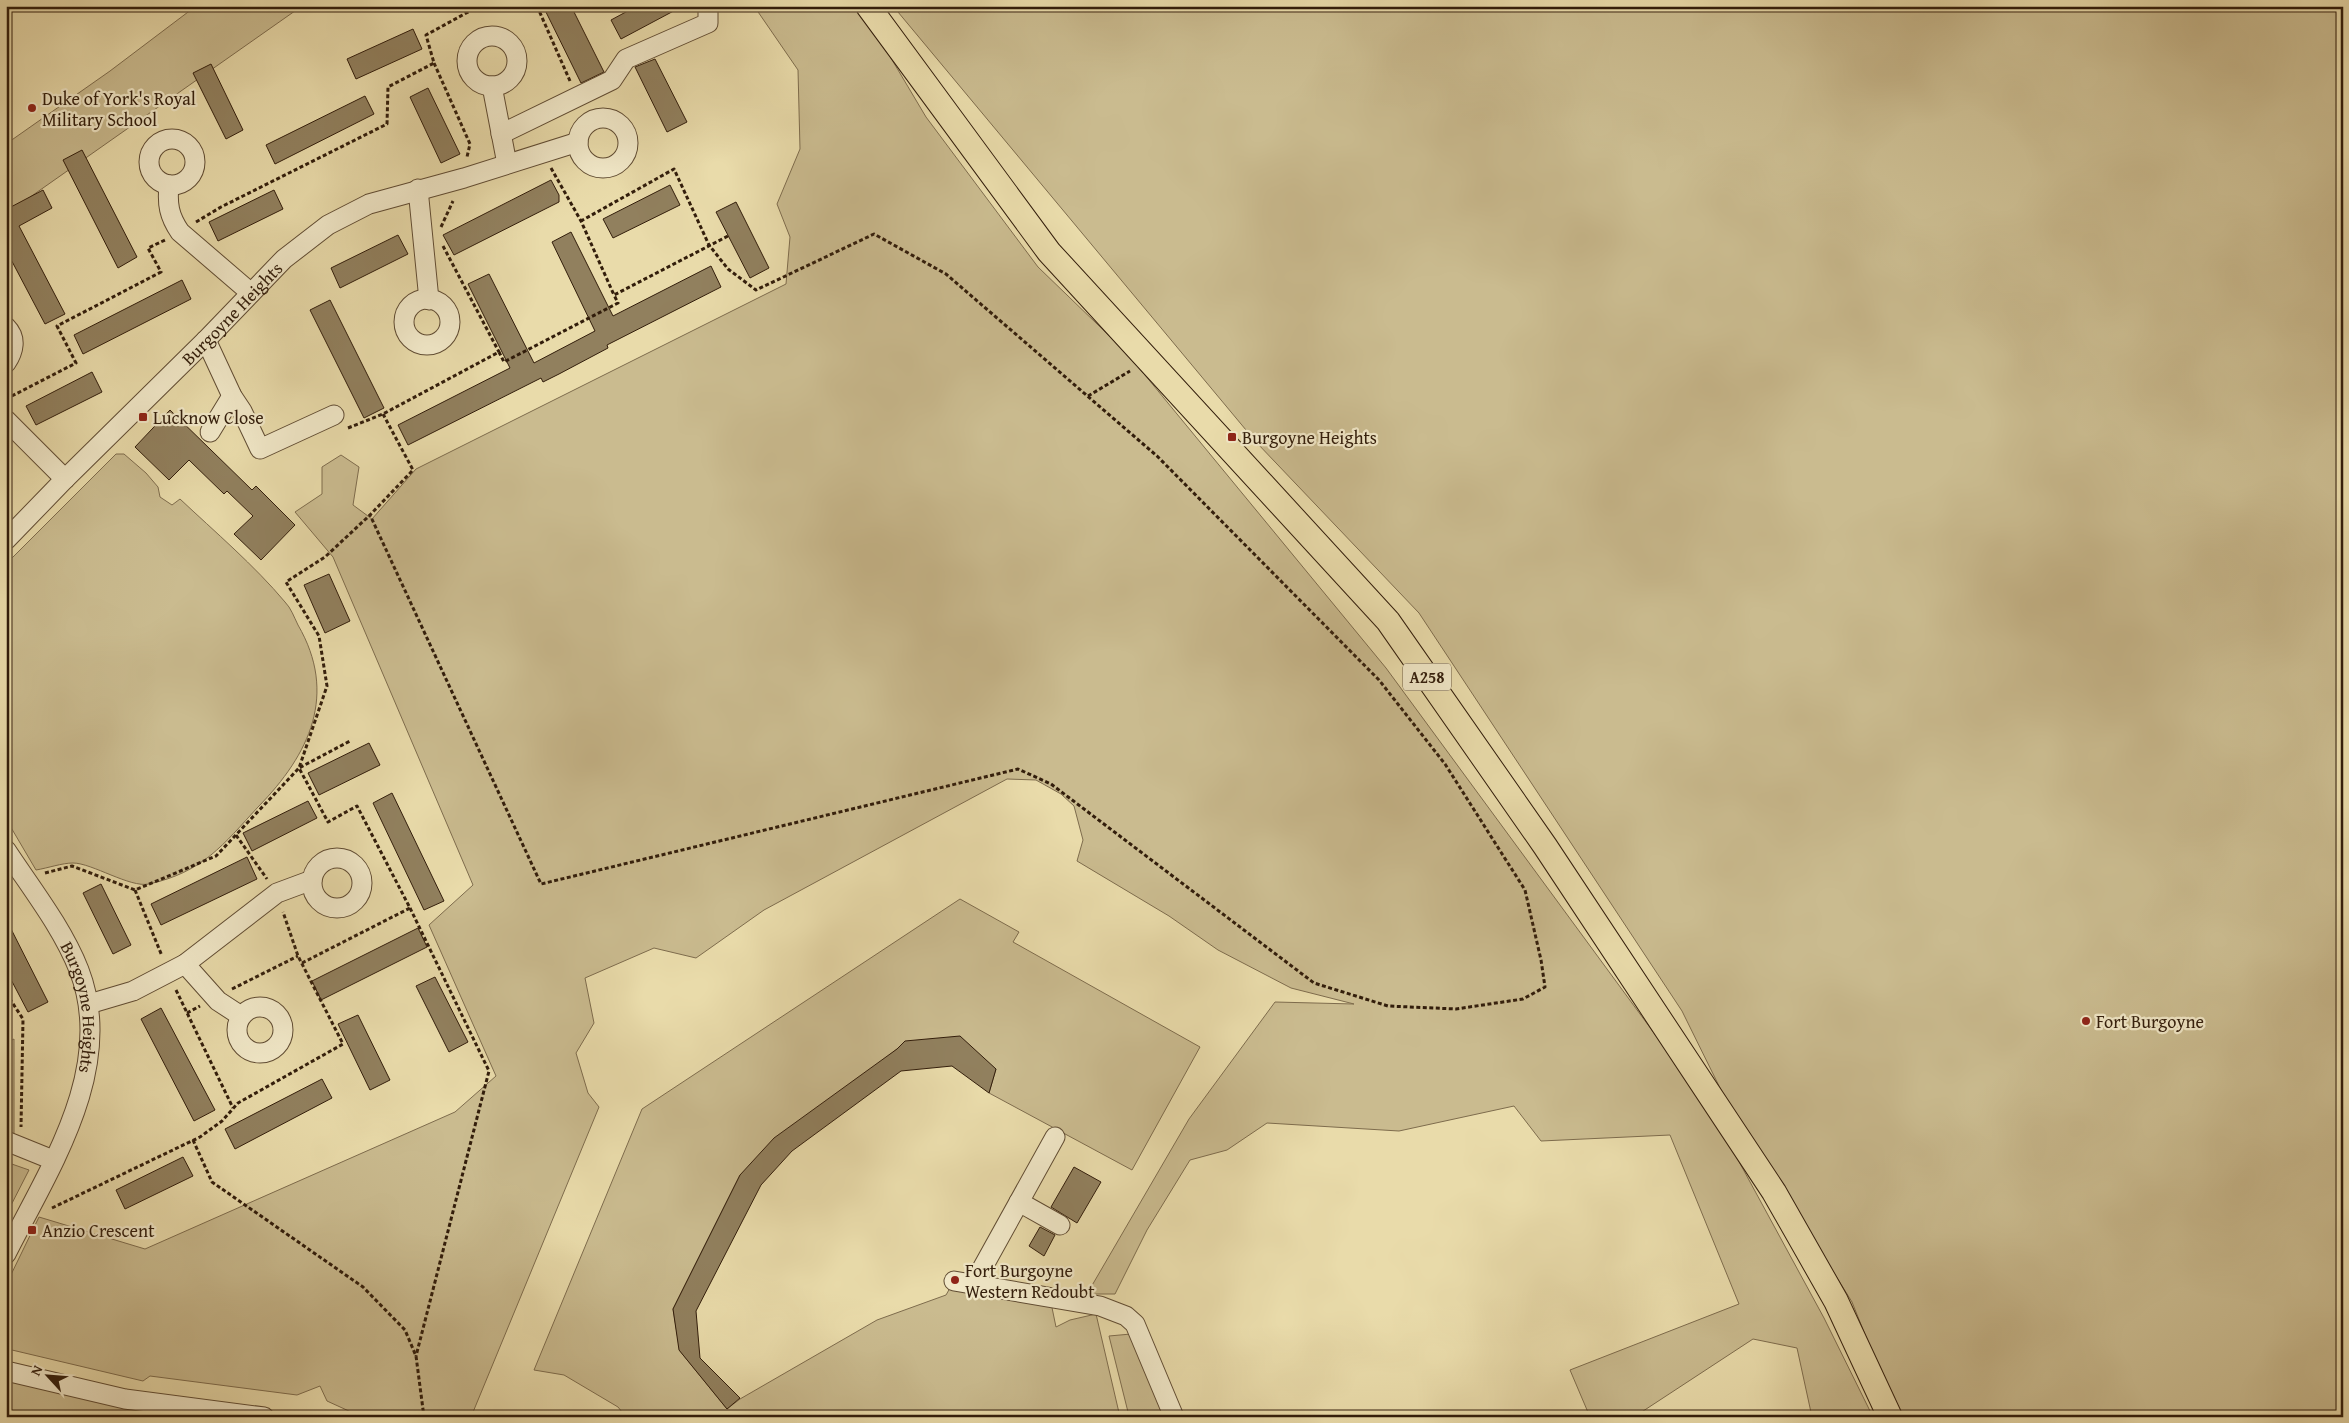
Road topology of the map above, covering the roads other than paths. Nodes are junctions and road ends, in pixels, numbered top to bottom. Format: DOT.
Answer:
graph roads {
  1 [pos="708,6"];
  2 [pos="868,6"];
  3 [pos="492,86"];
  4 [pos="501,134"];
  5 [pos="578,142"];
  6 [pos="507,164"];
  7 [pos="169,185"];
  8 [pos="418,189"];
  9 [pos="251,293"];
  10 [pos="429,300"];
  11 [pos="6,327"];
  12 [pos="206,340"];
  13 [pos="6,363"];
  14 [pos="232,396"];
  15 [pos="334,415"];
  16 [pos="6,420"];
  17 [pos="210,432"];
  18 [pos="64,479"];
  19 [pos="6,540"];
  20 [pos="6,850"];
  21 [pos="312,880"];
  22 [pos="177,968"];
  23 [pos="89,1004"];
  24 [pos="241,1016"];
  25 [pos="1055,1136"];
  26 [pos="13,1143"];
  27 [pos="53,1160"];
  28 [pos="1019,1202"];
  29 [pos="1060,1225"];
  30 [pos="6,1254"];
  31 [pos="954,1281"];
  32 [pos="973,1285"];
  33 [pos="6,1371"];
  34 [pos="264,1417"];
  35 [pos="1174,1417"];
  36 [pos="1890,1417"];
  1 -- 4 [label="street"];
  2 -- 36 [label="main road, A258"];
  3 -- 4 [label="street"];
  4 -- 6 [label="street"];
  5 -- 6 [label="street, Burgoyne Heights"];
  6 -- 8 [label="street, Burgoyne Heights"];
  7 -- 9 [label="street"];
  8 -- 9 [label="street, Burgoyne Heights"];
  8 -- 10 [label="street"];
  9 -- 12 [label="street, Burgoyne Heights"];
  11 -- 13 [label="street"];
  12 -- 14 [label="street"];
  12 -- 18 [label="street, Burgoyne Heights"];
  14 -- 15 [label="street"];
  14 -- 17 [label="street"];
  16 -- 18 [label="street"];
  18 -- 19 [label="street, Burgoyne Heights"];
  20 -- 23 [label="street, Burgoyne Heights"];
  21 -- 22 [label="street"];
  22 -- 23 [label="street"];
  22 -- 24 [label="street"];
  23 -- 27 [label="street, Burgoyne Heights"];
  25 -- 28 [label="street"];
  26 -- 27 [label="street"];
  27 -- 30 [label="street, Burgoyne Heights"];
  28 -- 29 [label="street"];
  28 -- 32 [label="street"];
  31 -- 32 [label="street"];
  32 -- 35 [label="street"];
  33 -- 34 [label="street"];
}
